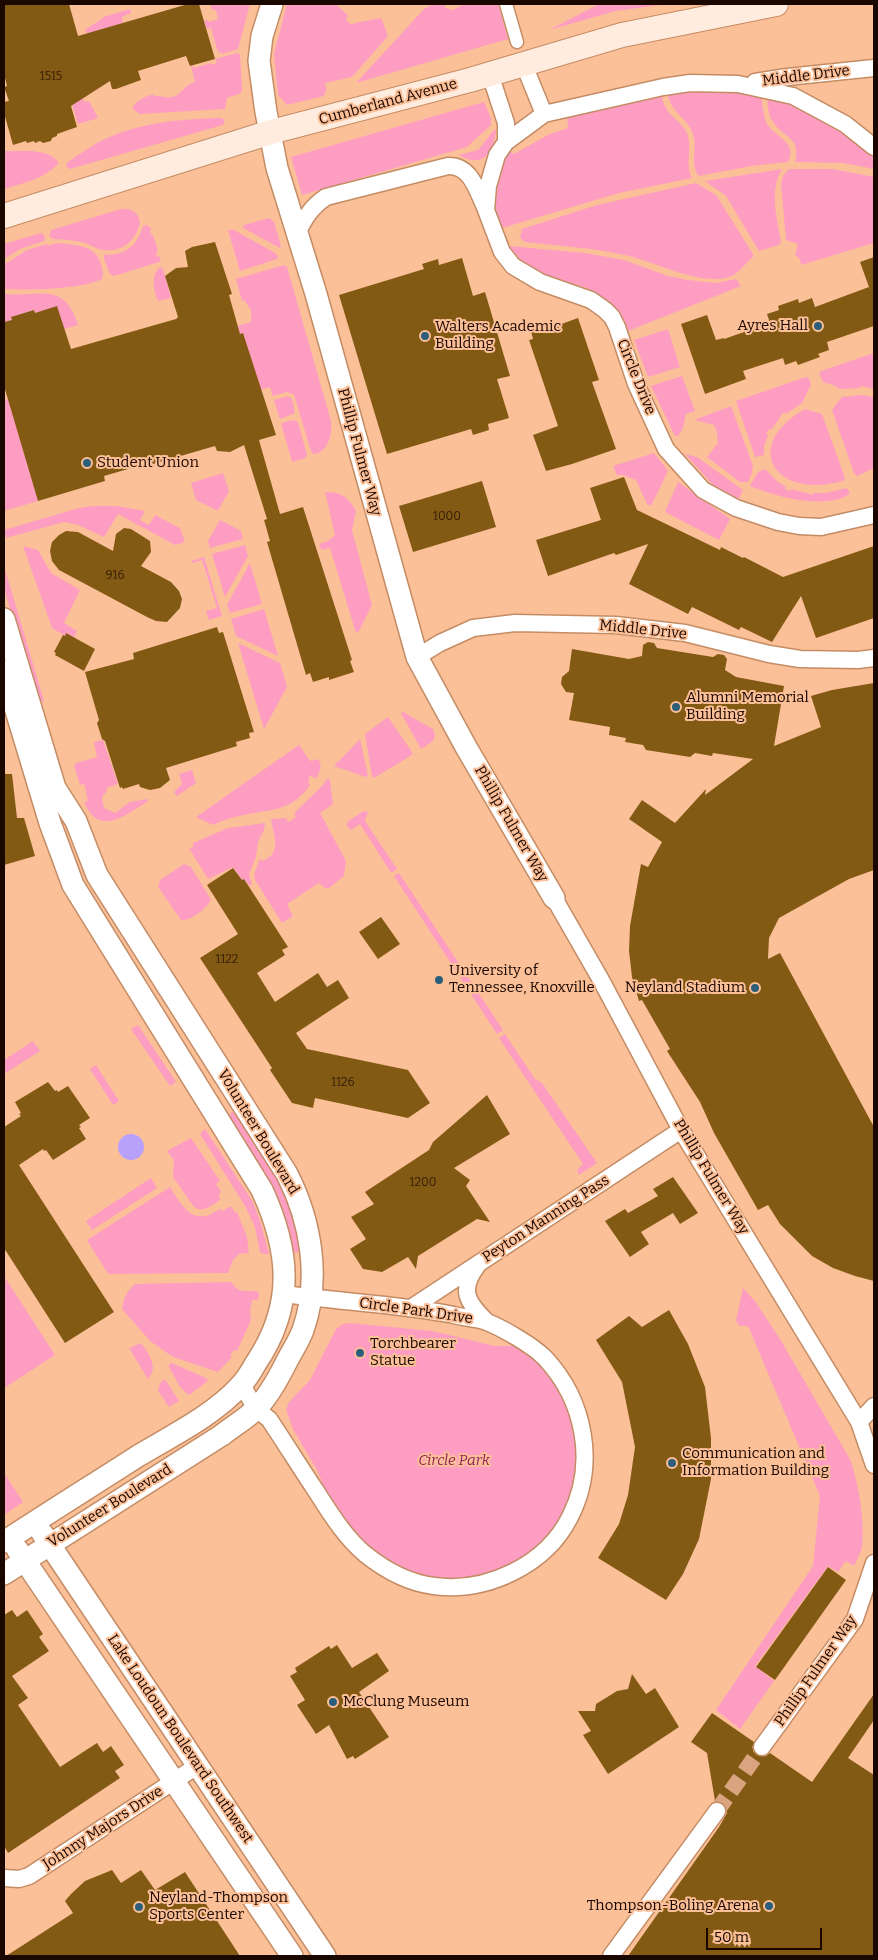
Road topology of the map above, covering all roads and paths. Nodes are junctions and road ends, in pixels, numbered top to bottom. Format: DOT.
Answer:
graph roads {
  1 [pos="272,4"];
  2 [pos="506,4"];
  3 [pos="776,4"];
  4 [pos="734,7"];
  5 [pos="518,42"];
  6 [pos="524,65"];
  7 [pos="874,68"];
  8 [pos="490,74"];
  9 [pos="738,84"];
  10 [pos="544,114"];
  11 [pos="271,132"];
  12 [pos="506,142"];
  13 [pos="874,147"];
  14 [pos="486,210"];
  15 [pos="4,216"];
  16 [pos="297,234"];
  17 [pos="874,515"];
  18 [pos="4,619"];
  19 [pos="417,657"];
  20 [pos="874,658"];
  21 [pos="8,676"];
  22 [pos="554,898"];
  23 [pos="172,993"];
  24 [pos="148,1008"];
  25 [pos="238,1097"];
  26 [pos="214,1112"];
  27 [pos="681,1130"];
  28 [pos="479,1263"];
  29 [pos="284,1294"];
  30 [pos="311,1297"];
  31 [pos="411,1308"];
  32 [pos="486,1321"];
  33 [pos="242,1385"];
  34 [pos="874,1406"];
  35 [pos="256,1409"];
  36 [pos="859,1422"];
  37 [pos="172,1435"];
  38 [pos="175,1465"];
  39 [pos="874,1465"];
  40 [pos="34,1522"];
  41 [pos="7,1540"];
  42 [pos="50,1545"];
  43 [pos="25,1560"];
  44 [pos="874,1563"];
  45 [pos="4,1574"];
  46 [pos="762,1747"];
  47 [pos="197,1766"];
  48 [pos="174,1782"];
  49 [pos="717,1811"];
  50 [pos="4,1878"];
  51 [pos="292,1956"];
  52 [pos="325,1956"];
  53 [pos="611,1956"];
  1 -- 11 [label="street, Phillip Fulmer Way"];
  2 -- 5 [label="street"];
  3 -- 4 [label="main road, Cumberland Avenue"];
  4 -- 6 [label="main road, Cumberland Avenue"];
  6 -- 8 [label="main road, Cumberland Avenue"];
  6 -- 10 [label="street"];
  7 -- 9 [label="street, Middle Drive"];
  8 -- 11 [label="main road, Cumberland Avenue"];
  8 -- 12 [label="street"];
  9 -- 10 [label="street, Circle Drive"];
  9 -- 13 [label="street, Circle Drive"];
  10 -- 12 [label="street, Circle Drive"];
  11 -- 15 [label="main road, Cumberland Avenue"];
  11 -- 16 [label="street, Phillip Fulmer Way"];
  12 -- 14 [label="street, Circle Drive"];
  14 -- 16 [label="street"];
  14 -- 17 [label="street, Circle Drive"];
  16 -- 19 [label="street, Phillip Fulmer Way"];
  18 -- 21 [label="street, Volunteer Boulevard"];
  19 -- 20 [label="street, Middle Drive"];
  19 -- 22 [label="street, Phillip Fulmer Way"];
  21 -- 23 [label="street, Volunteer Boulevard"];
  21 -- 24 [label="street, Volunteer Boulevard"];
  22 -- 27 [label="street, Phillip Fulmer Way"];
  23 -- 24 [label="street"];
  23 -- 25 [label="street, Volunteer Boulevard"];
  24 -- 26 [label="street, Volunteer Boulevard"];
  25 -- 26 [label="street"];
  25 -- 30 [label="street, Volunteer Boulevard"];
  26 -- 29 [label="street, Volunteer Boulevard"];
  27 -- 28 [label="street, Peyton Manning Pass"];
  27 -- 36 [label="street, Phillip Fulmer Way"];
  28 -- 31 [label="street, Peyton Manning Pass"];
  28 -- 32 [label="street"];
  29 -- 30 [label="street, Circle Park Drive"];
  29 -- 33 [label="street, Volunteer Boulevard"];
  30 -- 31 [label="street, Circle Park Drive"];
  30 -- 35 [label="street, Volunteer Boulevard"];
  31 -- 32 [label="street, Circle Park Drive"];
  32 -- 35 [label="street, Circle Park Drive"];
  33 -- 35 [label="street, Circle Park Drive"];
  33 -- 37 [label="street, Volunteer Boulevard"];
  34 -- 36 [label="street"];
  35 -- 38 [label="street, Volunteer Boulevard"];
  36 -- 39 [label="street, Phillip Fulmer Way"];
  37 -- 38 [label="street"];
  37 -- 40 [label="street, Volunteer Boulevard"];
  38 -- 42 [label="street, Volunteer Boulevard"];
  40 -- 41 [label="street, Volunteer Boulevard"];
  40 -- 42 [label="street, Lake Loudoun Boulevard Southwest"];
  41 -- 43 [label="street, Lake Loudoun Boulevard Southwest"];
  42 -- 43 [label="street, Volunteer Boulevard"];
  42 -- 47 [label="street, Lake Loudoun Boulevard Southwest"];
  43 -- 45 [label="street, Volunteer Boulevard"];
  43 -- 48 [label="street, Lake Loudoun Boulevard Southwest"];
  44 -- 46 [label="street, Phillip Fulmer Way"];
  47 -- 48 [label="street, Johnny Majors Drive"];
  47 -- 52 [label="street, Lake Loudoun Boulevard Southwest"];
  48 -- 50 [label="street, Johnny Majors Drive"];
  48 -- 51 [label="street, Lake Loudoun Boulevard Southwest"];
  49 -- 53 [label="street"];
}
